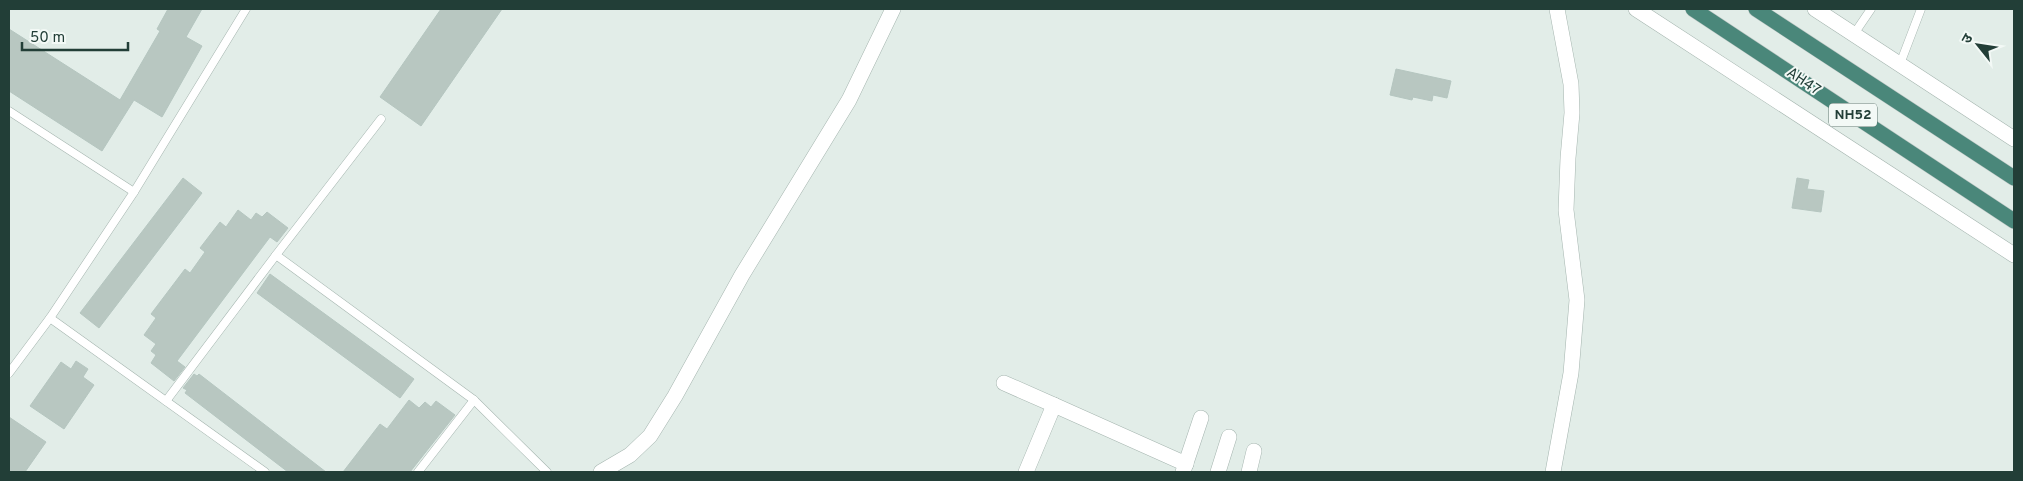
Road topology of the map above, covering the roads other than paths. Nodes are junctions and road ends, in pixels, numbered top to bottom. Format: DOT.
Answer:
graph roads {
  1 [pos="246,9"];
  2 [pos="893,9"];
  3 [pos="1557,9"];
  4 [pos="1636,9"];
  5 [pos="1692,9"];
  6 [pos="1756,9"];
  7 [pos="1814,9"];
  8 [pos="1871,9"];
  9 [pos="1921,9"];
  10 [pos="1854,34"];
  11 [pos="1900,64"];
  12 [pos="9,111"];
  13 [pos="380,118"];
  14 [pos="2014,139"];
  15 [pos="2014,178"];
  16 [pos="134,192"];
  17 [pos="2014,221"];
  18 [pos="276,255"];
  19 [pos="2014,255"];
  20 [pos="50,318"];
  21 [pos="9,374"];
  22 [pos="1004,382"];
  23 [pos="474,400"];
  24 [pos="166,401"];
  25 [pos="1054,405"];
  26 [pos="1201,418"];
  27 [pos="1228,436"];
  28 [pos="1254,451"];
  29 [pos="1184,468"];
  30 [pos="265,472"];
  31 [pos="418,472"];
  32 [pos="547,472"];
  33 [pos="601,472"];
  34 [pos="1026,472"];
  35 [pos="1218,472"];
  36 [pos="1248,472"];
  37 [pos="1553,472"];
  1 -- 16 [label="lane"];
  2 -- 33 [label="street"];
  3 -- 37 [label="street"];
  4 -- 19 [label="street"];
  5 -- 17 [label="highway, AH47 / NH52"];
  6 -- 15 [label="highway, NH52"];
  7 -- 10 [label="street"];
  8 -- 10 [label="lane"];
  9 -- 11 [label="lane"];
  10 -- 11 [label="street"];
  11 -- 14 [label="street"];
  12 -- 16 [label="lane"];
  13 -- 18 [label="lane"];
  16 -- 20 [label="lane"];
  18 -- 23 [label="lane"];
  18 -- 24 [label="lane"];
  20 -- 21 [label="lane"];
  20 -- 24 [label="lane"];
  22 -- 25 [label="street"];
  23 -- 31 [label="lane"];
  23 -- 32 [label="lane"];
  24 -- 30 [label="lane"];
  25 -- 29 [label="street"];
  25 -- 34 [label="street"];
  26 -- 29 [label="street"];
  27 -- 35 [label="street"];
  28 -- 36 [label="street"];
}
